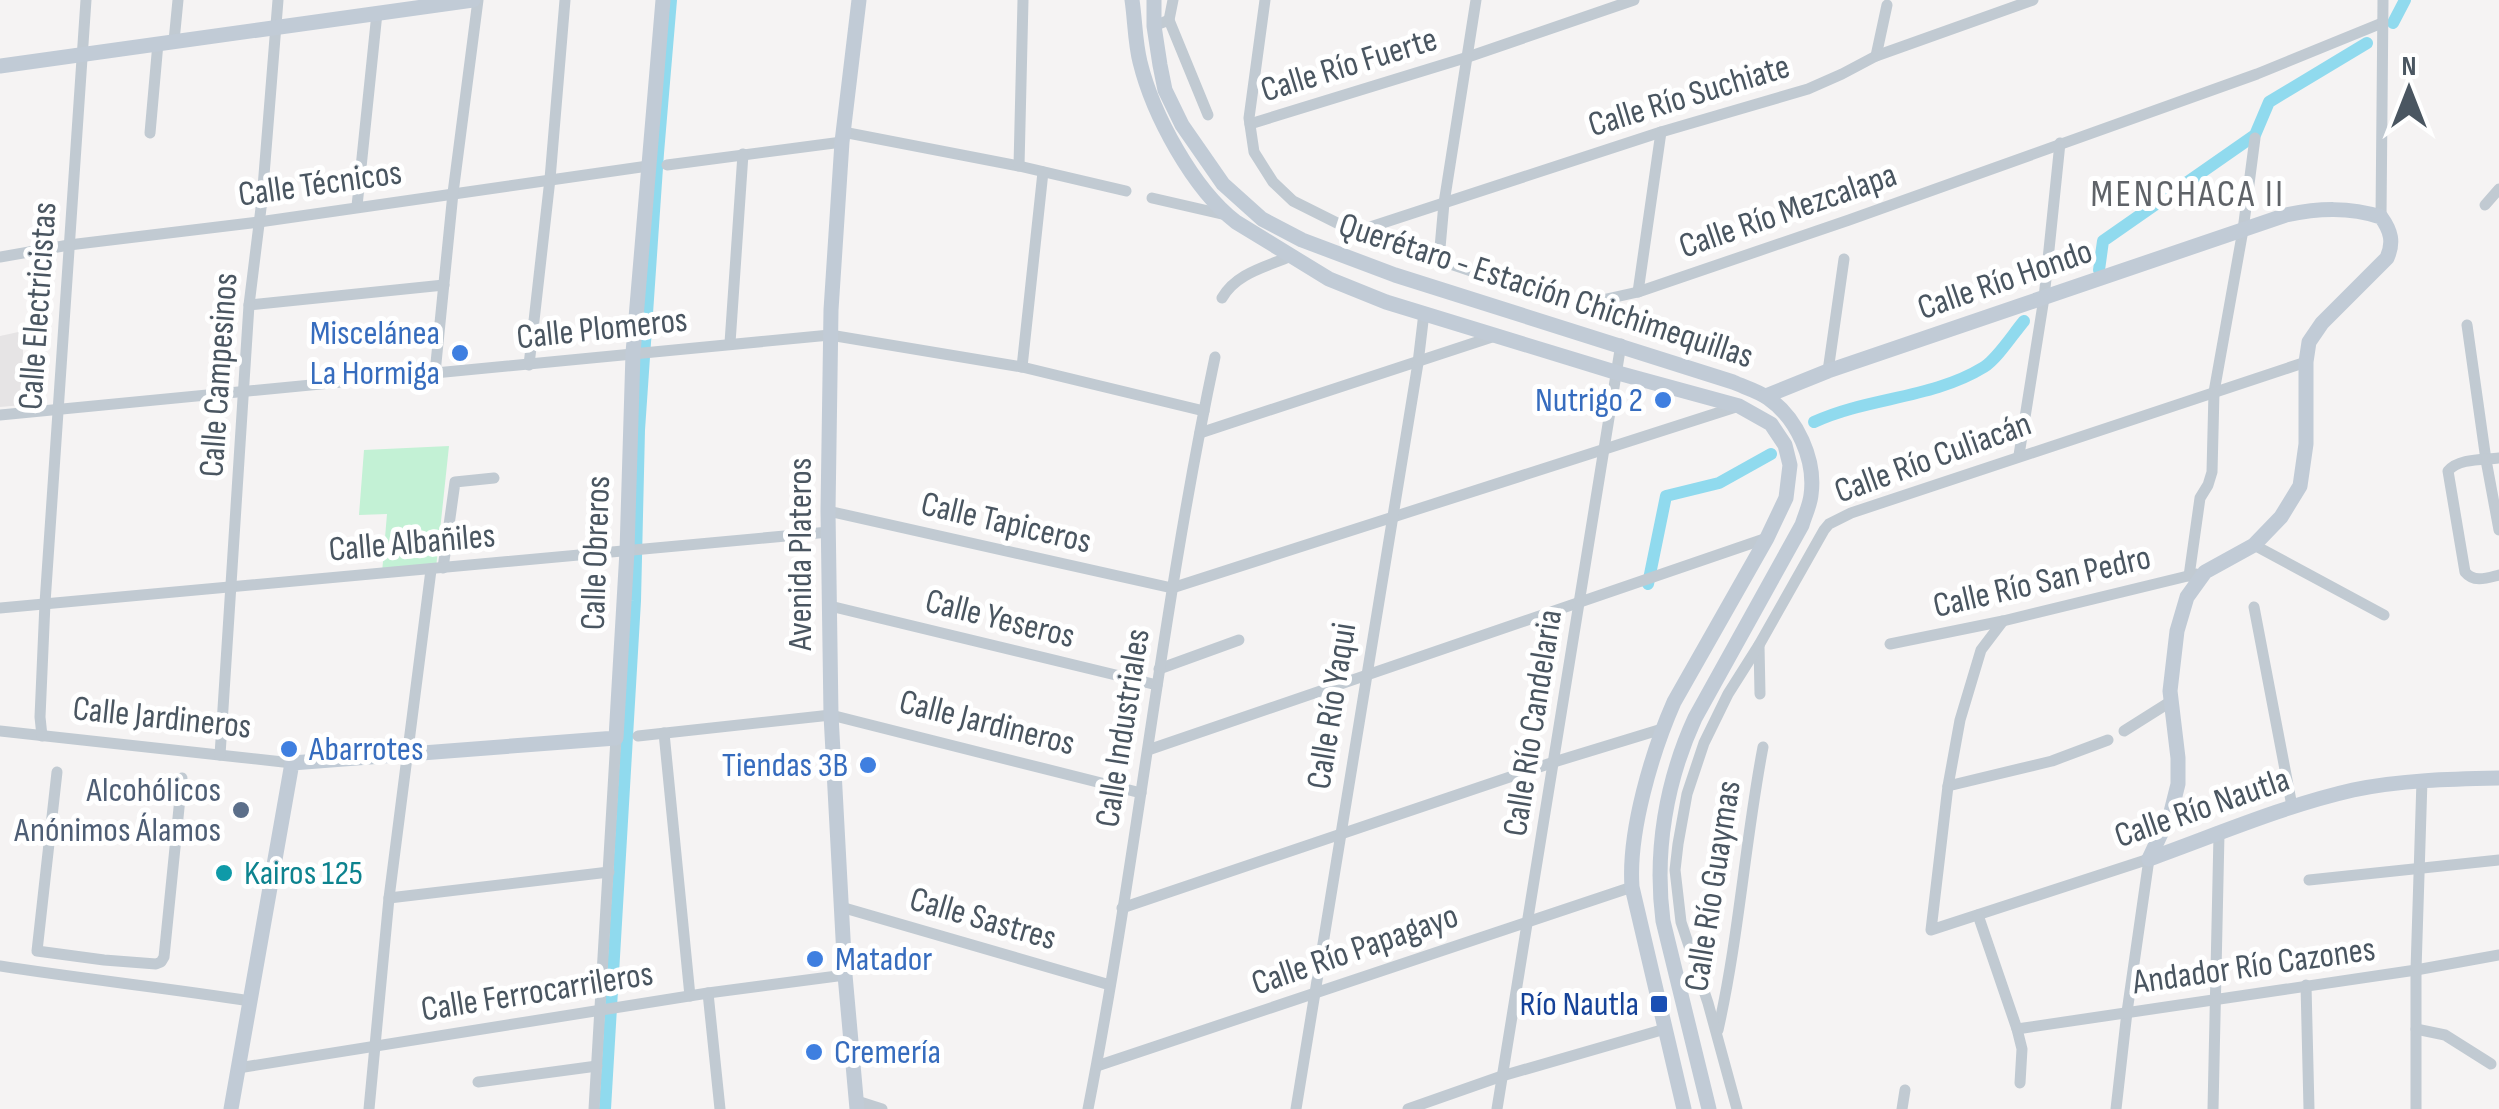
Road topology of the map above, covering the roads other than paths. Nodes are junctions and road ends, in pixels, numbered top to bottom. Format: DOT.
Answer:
graph roads {
  1 [pos="86,0"];
  2 [pos="178,0"];
  3 [pos="278,0"];
  4 [pos="475,0"];
  5 [pos="565,0"];
  6 [pos="663,0"];
  7 [pos="859,0"];
  8 [pos="1022,0"];
  9 [pos="1132,0"];
  10 [pos="1154,0"];
  11 [pos="1172,0"];
  12 [pos="1265,0"];
  13 [pos="1476,0"];
  14 [pos="1634,0"];
  15 [pos="2032,0"];
  16 [pos="2383,0"];
  17 [pos="1887,4"];
  18 [pos="377,13"];
  19 [pos="1161,23"];
  20 [pos="2382,23"];
  21 [pos="276,28"];
  22 [pos="166,42"];
  23 [pos="83,54"];
  24 [pos="1876,56"];
  25 [pos="1468,57"];
  26 [pos="0,66"];
  27 [pos="1208,116"];
  28 [pos="1250,124"];
  29 [pos="1661,132"];
  30 [pos="150,133"];
  31 [pos="842,137"];
  32 [pos="2255,138"];
  33 [pos="2060,143"];
  34 [pos="743,154"];
  35 [pos="648,166"];
  36 [pos="666,166"];
  37 [pos="1018,166"];
  38 [pos="1044,172"];
  39 [pos="550,179"];
  40 [pos="2499,188"];
  41 [pos="1126,192"];
  42 [pos="453,193"];
  43 [pos="1152,198"];
  44 [pos="1444,204"];
  45 [pos="2486,205"];
  46 [pos="356,206"];
  47 [pos="1228,215"];
  48 [pos="2381,218"];
  49 [pos="259,222"];
  50 [pos="2243,230"];
  51 [pos="1355,232"];
  52 [pos="69,245"];
  53 [pos="1292,256"];
  54 [pos="0,257"];
  55 [pos="1439,259"];
  56 [pos="1844,259"];
  57 [pos="1504,282"];
  58 [pos="444,284"];
  59 [pos="1638,292"];
  60 [pos="1222,298"];
  61 [pos="2044,298"];
  62 [pos="249,305"];
  63 [pos="1496,306"];
  64 [pos="1424,313"];
  65 [pos="2467,325"];
  66 [pos="830,334"];
  67 [pos="1497,336"];
  68 [pos="730,343"];
  69 [pos="1621,344"];
  70 [pos="639,352"];
  71 [pos="1216,357"];
  72 [pos="2306,362"];
  73 [pos="1418,363"];
  74 [pos="529,365"];
  75 [pos="1022,367"];
  76 [pos="1828,371"];
  77 [pos="435,373"];
  78 [pos="1618,373"];
  79 [pos="244,391"];
  80 [pos="2214,392"];
  81 [pos="1766,396"];
  82 [pos="1739,406"];
  83 [pos="59,408"];
  84 [pos="1204,411"];
  85 [pos="0,414"];
  86 [pos="1200,433"];
  87 [pos="1606,448"];
  88 [pos="2019,455"];
  89 [pos="2492,459"];
  90 [pos="494,478"];
  91 [pos="828,511"];
  92 [pos="1390,520"];
  93 [pos="2499,530"];
  94 [pos="828,532"];
  95 [pos="1767,538"];
  96 [pos="2254,544"];
  97 [pos="634,550"];
  98 [pos="437,569"];
  99 [pos="2197,574"];
  100 [pos="2499,575"];
  101 [pos="232,587"];
  102 [pos="1172,588"];
  103 [pos="1581,602"];
  104 [pos="45,604"];
  105 [pos="830,606"];
  106 [pos="2254,607"];
  107 [pos="0,608"];
  108 [pos="2384,615"];
  109 [pos="2003,621"];
  110 [pos="1239,640"];
  111 [pos="1759,644"];
  112 [pos="1890,644"];
  113 [pos="1160,669"];
  114 [pos="1365,676"];
  115 [pos="1157,685"];
  116 [pos="1760,694"];
  117 [pos="2170,702"];
  118 [pos="831,715"];
  119 [pos="1691,725"];
  120 [pos="1662,729"];
  121 [pos="0,731"];
  122 [pos="2124,731"];
  123 [pos="664,732"];
  124 [pos="42,736"];
  125 [pos="638,736"];
  126 [pos="616,738"];
  127 [pos="2108,740"];
  128 [pos="1704,743"];
  129 [pos="1763,748"];
  130 [pos="1148,750"];
  131 [pos="220,755"];
  132 [pos="408,756"];
  133 [pos="1554,762"];
  134 [pos="292,763"];
  135 [pos="57,772"];
  136 [pos="182,778"];
  137 [pos="2499,778"];
  138 [pos="2422,780"];
  139 [pos="1948,786"];
  140 [pos="1141,793"];
  141 [pos="1687,794"];
  142 [pos="1669,798"];
  143 [pos="2292,806"];
  144 [pos="2220,834"];
  145 [pos="1340,835"];
  146 [pos="2149,859"];
  147 [pos="2499,860"];
  148 [pos="2420,867"];
  149 [pos="609,872"];
  150 [pos="2309,880"];
  151 [pos="1632,887"];
  152 [pos="389,898"];
  153 [pos="842,906"];
  154 [pos="1122,908"];
  155 [pos="1978,915"];
  156 [pos="1530,920"];
  157 [pos="2499,955"];
  158 [pos="89,958"];
  159 [pos="104,960"];
  160 [pos="0,966"];
  161 [pos="2416,970"];
  162 [pos="845,975"];
  163 [pos="87,980"];
  164 [pos="102,982"];
  165 [pos="1110,985"];
  166 [pos="2306,986"];
  167 [pos="1314,992"];
  168 [pos="708,993"];
  169 [pos="690,996"];
  170 [pos="2215,1000"];
  171 [pos="250,1001"];
  172 [pos="604,1010"];
  173 [pos="2126,1012"];
  174 [pos="2017,1029"];
  175 [pos="2416,1029"];
  176 [pos="1666,1030"];
  177 [pos="1717,1034"];
  178 [pos="374,1045"];
  179 [pos="2491,1064"];
  180 [pos="597,1066"];
  181 [pos="1096,1066"];
  182 [pos="238,1068"];
  183 [pos="1502,1076"];
  184 [pos="478,1082"];
  185 [pos="2020,1083"];
  186 [pos="1905,1090"];
  187 [pos="857,1105"];
  188 [pos="231,1109"];
  189 [pos="369,1109"];
  190 [pos="594,1109"];
  191 [pos="720,1109"];
  192 [pos="882,1109"];
  193 [pos="1088,1109"];
  194 [pos="1296,1109"];
  195 [pos="1408,1109"];
  196 [pos="1498,1109"];
  197 [pos="1684,1109"];
  198 [pos="1709,1109"];
  199 [pos="1737,1109"];
  200 [pos="1902,1109"];
  201 [pos="2116,1109"];
  202 [pos="2213,1109"];
  203 [pos="2309,1109"];
  204 [pos="2416,1109"];
  1 -- 23 [label="street, Calle Electricistas"];
  2 -- 22 [label="street"];
  3 -- 21 [label="street, Calle Campesinos"];
  4 -- 18 [label="street"];
  4 -- 42 [label="street"];
  5 -- 39 [label="street"];
  6 -- 35 [label="street, Calle Obreros"];
  7 -- 31 [label="street, Avenida Plateros"];
  8 -- 37 [label="street"];
  9 -- 47 [label="street, Querétaro - Estación Chichimequillas"];
  10 -- 19 [label="street, Querétaro - Estación Chichimequillas"];
  11 -- 19 [label="street"];
  12 -- 28 [label="street"];
  13 -- 25 [label="street"];
  14 -- 25 [label="street, Calle Río Fuerte"];
  15 -- 24 [label="street, Calle Río Suchiate"];
  16 -- 20 [label="street"];
  17 -- 24 [label="street"];
  18 -- 21 [label="street"];
  18 -- 46 [label="street"];
  19 -- 27 [label="street"];
  19 -- 63 [label="street, Querétaro - Estación Chichimequillas"];
  20 -- 33 [label="street, Calle Río Mezcalapa"];
  20 -- 48 [label="street"];
  21 -- 22 [label="street"];
  21 -- 49 [label="street, Calle Campesinos"];
  22 -- 23 [label="street"];
  22 -- 30 [label="street"];
  23 -- 26 [label="street"];
  23 -- 52 [label="street, Calle Electricistas"];
  24 -- 29 [label="street, Calle Río Suchiate"];
  25 -- 28 [label="street, Calle Río Fuerte"];
  25 -- 44 [label="street"];
  28 -- 51 [label="street, Calle Río Mezcalapa"];
  29 -- 44 [label="street, Calle Río Suchiate"];
  29 -- 59 [label="street"];
  31 -- 34 [label="street"];
  31 -- 37 [label="street"];
  31 -- 66 [label="street, Avenida Plateros"];
  32 -- 50 [label="street"];
  33 -- 59 [label="street, Calle Río Mezcalapa"];
  33 -- 61 [label="street"];
  34 -- 36 [label="street"];
  34 -- 68 [label="street"];
  35 -- 39 [label="street, Calle Técnicos"];
  35 -- 70 [label="street, Calle Obreros"];
  37 -- 38 [label="street"];
  38 -- 41 [label="street"];
  38 -- 75 [label="street"];
  39 -- 42 [label="street, Calle Técnicos"];
  39 -- 74 [label="street"];
  40 -- 45 [label="street"];
  42 -- 46 [label="street, Calle Técnicos"];
  42 -- 58 [label="street"];
  43 -- 47 [label="street"];
  44 -- 51 [label="street, Calle Río Suchiate"];
  44 -- 55 [label="street"];
  46 -- 49 [label="street, Calle Técnicos"];
  47 -- 53 [label="street, Querétaro - Estación Chichimequillas"];
  48 -- 50 [label="street, Calle Río Hondo"];
  48 -- 72 [label="street"];
  49 -- 52 [label="street, Calle Técnicos"];
  49 -- 62 [label="street, Calle Campesinos"];
  50 -- 61 [label="street, Calle Río Hondo"];
  50 -- 80 [label="street"];
  51 -- 55 [label="street, Calle Río Mezcalapa"];
  52 -- 54 [label="street, Calle Técnicos"];
  52 -- 83 [label="street, Calle Electricistas"];
  53 -- 60 [label="street"];
  53 -- 64 [label="street, Querétaro - Estación Chichimequillas"];
  55 -- 57 [label="street, Calle Río Mezcalapa"];
  56 -- 76 [label="street"];
  57 -- 59 [label="street, Calle Río Mezcalapa"];
  57 -- 63 [label="street"];
  58 -- 62 [label="street"];
  58 -- 77 [label="street"];
  61 -- 76 [label="street, Calle Río Hondo"];
  61 -- 88 [label="street"];
  62 -- 79 [label="street, Calle Campesinos"];
  63 -- 69 [label="street, Querétaro - Estación Chichimequillas"];
  64 -- 67 [label="street, Querétaro - Estación Chichimequillas"];
  64 -- 73 [label="street, Calle Río Yaqui"];
  65 -- 89 [label="street"];
  66 -- 68 [label="street, Calle Plomeros"];
  66 -- 75 [label="street, Calle Plomeros"];
  66 -- 91 [label="street, Avenida Plateros"];
  67 -- 73 [label="street"];
  67 -- 78 [label="street, Querétaro - Estación Chichimequillas"];
  68 -- 70 [label="street, Calle Plomeros"];
  69 -- 78 [label="street, Calle Río Candelaria"];
  69 -- 81 [label="street, Querétaro - Estación Chichimequillas"];
  70 -- 74 [label="street, Calle Plomeros"];
  70 -- 97 [label="street, Calle Obreros"];
  71 -- 84 [label="street, Calle Industriales"];
  72 -- 80 [label="street, Calle Río Culiacán"];
  72 -- 96 [label="street"];
  73 -- 86 [label="street"];
  73 -- 92 [label="street, Calle Río Yaqui"];
  74 -- 77 [label="street, Calle Plomeros"];
  75 -- 84 [label="street, Calle Plomeros"];
  76 -- 81 [label="street, Calle Río Hondo"];
  77 -- 79 [label="street, Calle Plomeros"];
  78 -- 82 [label="street, Querétaro - Estación Chichimequillas"];
  78 -- 87 [label="street, Calle Río Candelaria"];
  79 -- 83 [label="street, Calle Plomeros"];
  79 -- 101 [label="street, Calle Campesinos"];
  80 -- 88 [label="street, Calle Río Culiacán"];
  80 -- 99 [label="street"];
  81 -- 119 [label="street, Querétaro - Estación Chichimequillas"];
  82 -- 87 [label="street"];
  82 -- 95 [label="street, Querétaro - Estación Chichimequillas"];
  83 -- 85 [label="street, Calle Plomeros"];
  83 -- 104 [label="street, Calle Electricistas"];
  84 -- 86 [label="street, Calle Industriales"];
  86 -- 102 [label="street, Calle Industriales"];
  87 -- 92 [label="street"];
  87 -- 103 [label="street, Calle Río Candelaria"];
  88 -- 111 [label="street, Calle Río Culiacán"];
  89 -- 93 [label="street"];
  89 -- 100 [label="street"];
  90 -- 98 [label="street"];
  91 -- 94 [label="street, Avenida Plateros"];
  91 -- 102 [label="street, Calle Tapiceros"];
  92 -- 102 [label="street"];
  92 -- 114 [label="street, Calle Río Yaqui"];
  94 -- 97 [label="street, Calle Albañiles"];
  94 -- 105 [label="street, Avenida Plateros"];
  95 -- 103 [label="street"];
  95 -- 120 [label="street, Querétaro - Estación Chichimequillas"];
  96 -- 99 [label="street"];
  96 -- 108 [label="street"];
  97 -- 98 [label="street, Calle Albañiles"];
  97 -- 126 [label="street, Calle Obreros"];
  98 -- 101 [label="street, Calle Albañiles"];
  98 -- 132 [label="street"];
  99 -- 109 [label="street, Calle Río San Pedro"];
  99 -- 117 [label="street"];
  101 -- 104 [label="street, Calle Albañiles"];
  101 -- 131 [label="street, Calle Campesinos"];
  102 -- 113 [label="street, Calle Industriales"];
  103 -- 114 [label="street"];
  103 -- 133 [label="street, Calle Río Candelaria"];
  104 -- 107 [label="street, Calle Albañiles"];
  104 -- 124 [label="street, Calle Electricistas"];
  105 -- 115 [label="street, Calle Yeseros"];
  105 -- 118 [label="street, Avenida Plateros"];
  106 -- 143 [label="street"];
  109 -- 112 [label="street, Calle Río San Pedro"];
  109 -- 139 [label="street"];
  110 -- 113 [label="street"];
  111 -- 116 [label="street"];
  111 -- 128 [label="street, Calle Río Culiacán"];
  113 -- 115 [label="street, Calle Industriales"];
  114 -- 130 [label="street"];
  114 -- 145 [label="street, Calle Río Yaqui"];
  115 -- 130 [label="street, Calle Industriales"];
  117 -- 122 [label="street"];
  117 -- 146 [label="street"];
  118 -- 123 [label="street, Calle Jardineros"];
  118 -- 140 [label="street, Calle Jardineros"];
  118 -- 153 [label="street, Avenida Plateros"];
  119 -- 128 [label="street"];
  119 -- 142 [label="street, Querétaro - Estación Chichimequillas"];
  120 -- 133 [label="street"];
  120 -- 151 [label="street, Querétaro - Estación Chichimequillas"];
  121 -- 124 [label="street, Calle Jardineros"];
  123 -- 125 [label="street, Calle Jardineros"];
  123 -- 169 [label="street"];
  124 -- 131 [label="street, Calle Jardineros"];
  126 -- 132 [label="street, Calle Jardineros"];
  126 -- 149 [label="street, Calle Obreros"];
  127 -- 139 [label="street"];
  128 -- 141 [label="street, Calle Río Culiacán"];
  129 -- 177 [label="street, Calle Río Guaymas"];
  130 -- 140 [label="street, Calle Industriales"];
  131 -- 134 [label="street, Calle Jardineros"];
  132 -- 134 [label="street, Calle Jardineros"];
  132 -- 152 [label="street"];
  133 -- 145 [label="street"];
  133 -- 156 [label="street, Calle Río Candelaria"];
  134 -- 171 [label="street"];
  135 -- 158 [label="street"];
  136 -- 159 [label="street"];
  137 -- 138 [label="street, Calle Río Nautla"];
  138 -- 143 [label="street, Calle Río Nautla"];
  138 -- 148 [label="street"];
  139 -- 155 [label="street, Calle Río Nautla"];
  140 -- 154 [label="street, Calle Industriales"];
  141 -- 142 [label="street"];
  141 -- 177 [label="street, Calle Río Culiacán"];
  142 -- 198 [label="street, Querétaro - Estación Chichimequillas"];
  143 -- 144 [label="street, Calle Río Nautla"];
  144 -- 146 [label="street, Calle Río Nautla"];
  144 -- 170 [label="street"];
  145 -- 154 [label="street"];
  145 -- 167 [label="street, Calle Río Yaqui"];
  146 -- 155 [label="street, Calle Río Nautla"];
  146 -- 173 [label="street"];
  147 -- 148 [label="street"];
  148 -- 150 [label="street"];
  148 -- 161 [label="street"];
  149 -- 152 [label="street"];
  149 -- 172 [label="street, Calle Obreros"];
  151 -- 156 [label="street, Calle Río Papagayo"];
  151 -- 176 [label="street, Querétaro - Estación Chichimequillas"];
  152 -- 178 [label="street"];
  153 -- 162 [label="street, Avenida Plateros"];
  153 -- 165 [label="street, Calle Sastres"];
  154 -- 165 [label="street, Calle Industriales"];
  155 -- 174 [label="street"];
  156 -- 167 [label="street, Calle Río Papagayo"];
  156 -- 183 [label="street, Calle Río Candelaria"];
  157 -- 161 [label="street, Andador Río Cazones"];
  158 -- 159 [label="street"];
  158 -- 163 [label="street"];
  159 -- 164 [label="street"];
  160 -- 163 [label="street"];
  161 -- 166 [label="street, Andador Río Cazones"];
  161 -- 175 [label="street"];
  162 -- 168 [label="street, Calle Ferrocarrileros"];
  162 -- 187 [label="street, Avenida Plateros"];
  163 -- 164 [label="street"];
  164 -- 171 [label="street"];
  165 -- 181 [label="street, Calle Industriales"];
  166 -- 170 [label="street, Andador Río Cazones"];
  166 -- 203 [label="street"];
  167 -- 181 [label="street, Calle Río Papagayo"];
  167 -- 194 [label="street, Calle Río Yaqui"];
  168 -- 169 [label="street, Calle Ferrocarrileros"];
  168 -- 191 [label="street"];
  169 -- 172 [label="street, Calle Ferrocarrileros"];
  170 -- 173 [label="street, Andador Río Cazones"];
  170 -- 202 [label="street"];
  171 -- 182 [label="street"];
  172 -- 178 [label="street, Calle Ferrocarrileros"];
  172 -- 180 [label="street, Calle Obreros"];
  173 -- 174 [label="street, Andador Río Cazones"];
  173 -- 201 [label="street"];
  174 -- 185 [label="street"];
  175 -- 179 [label="street"];
  175 -- 204 [label="street"];
  176 -- 183 [label="street"];
  176 -- 197 [label="street, Querétaro - Estación Chichimequillas"];
  177 -- 199 [label="street, Calle Río Culiacán"];
  178 -- 182 [label="street, Calle Ferrocarrileros"];
  178 -- 189 [label="street"];
  180 -- 184 [label="street"];
  180 -- 190 [label="street, Calle Obreros"];
  181 -- 193 [label="street, Calle Industriales"];
  182 -- 188 [label="street"];
  183 -- 195 [label="street"];
  183 -- 196 [label="street, Calle Río Candelaria"];
  186 -- 200 [label="street"];
  187 -- 192 [label="street"];
}
